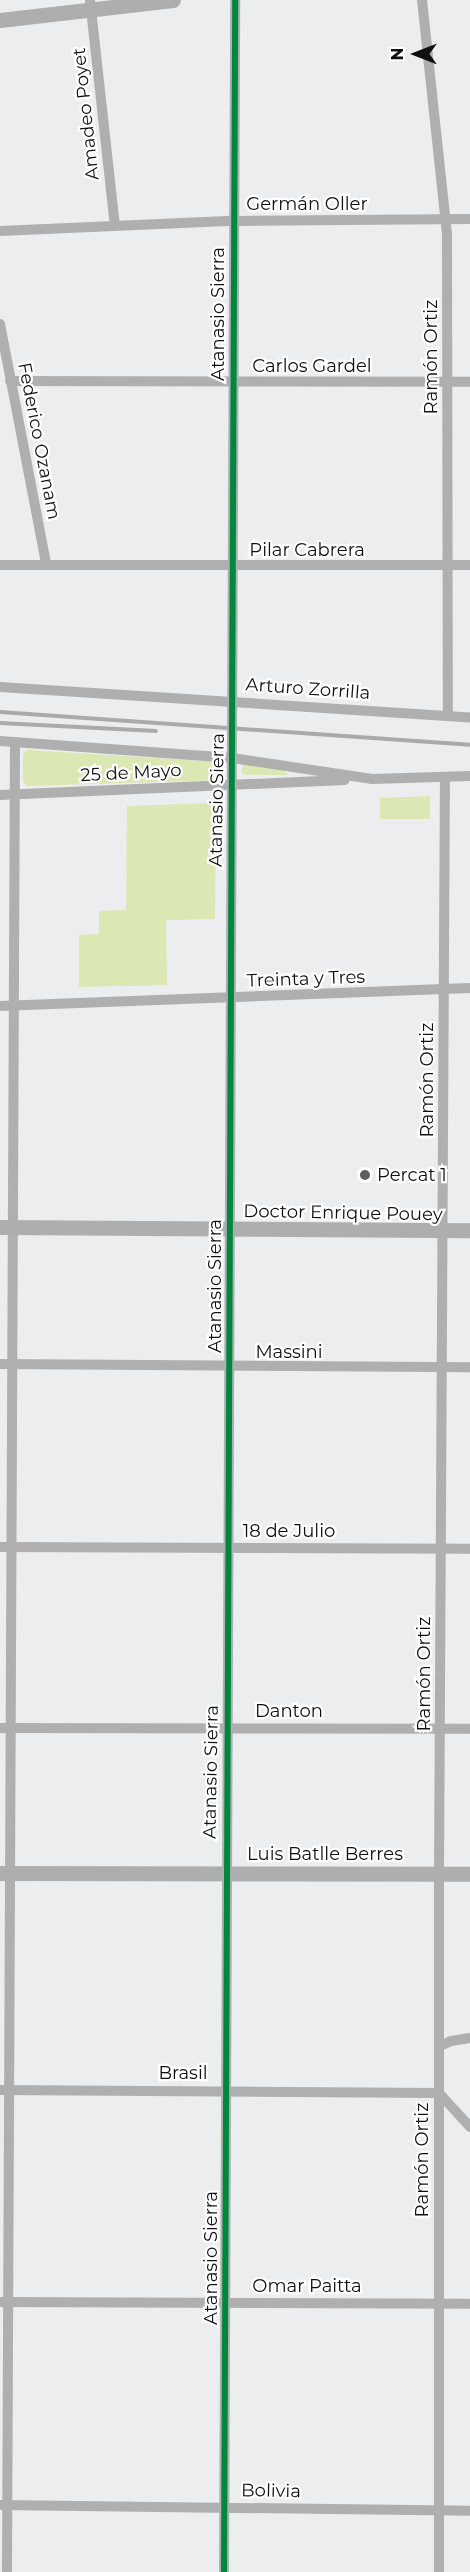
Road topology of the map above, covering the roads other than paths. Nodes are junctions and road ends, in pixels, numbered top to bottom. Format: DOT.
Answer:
graph roads {
  1 [pos="173,0"];
  2 [pos="235,0"];
  3 [pos="422,0"];
  4 [pos="91,5"];
  5 [pos="0,20"];
  6 [pos="446,219"];
  7 [pos="470,219"];
  8 [pos="233,221"];
  9 [pos="115,225"];
  10 [pos="0,231"];
  11 [pos="0,324"];
  12 [pos="10,381"];
  13 [pos="447,382"];
  14 [pos="470,382"];
  15 [pos="232,383"];
  16 [pos="46,564"];
  17 [pos="0,565"];
  18 [pos="234,565"];
  19 [pos="447,565"];
  20 [pos="470,565"];
  21 [pos="0,687"];
  22 [pos="233,700"];
  23 [pos="448,716"];
  24 [pos="470,717"];
  25 [pos="0,741"];
  26 [pos="15,742"];
  27 [pos="232,758"];
  28 [pos="445,777"];
  29 [pos="470,777"];
  30 [pos="372,779"];
  31 [pos="232,784"];
  32 [pos="0,795"];
  33 [pos="14,795"];
  34 [pos="470,988"];
  35 [pos="444,989"];
  36 [pos="231,996"];
  37 [pos="14,1005"];
  38 [pos="0,1006"];
  39 [pos="6,1227"];
  40 [pos="231,1227"];
  41 [pos="443,1230"];
  42 [pos="470,1230"];
  43 [pos="0,1364"];
  44 [pos="13,1364"];
  45 [pos="443,1366"];
  46 [pos="470,1366"];
  47 [pos="230,1367"];
  48 [pos="5,1547"];
  49 [pos="230,1547"];
  50 [pos="442,1548"];
  51 [pos="470,1549"];
  52 [pos="226,1727"];
  53 [pos="5,1728"];
  54 [pos="441,1729"];
  55 [pos="470,1729"];
  56 [pos="5,1873"];
  57 [pos="225,1874"];
  58 [pos="439,1874"];
  59 [pos="470,1874"];
  60 [pos="470,2038"];
  61 [pos="440,2046"];
  62 [pos="5,2090"];
  63 [pos="227,2090"];
  64 [pos="439,2093"];
  65 [pos="470,2127"];
  66 [pos="4,2302"];
  67 [pos="225,2302"];
  68 [pos="438,2303"];
  69 [pos="470,2304"];
  70 [pos="4,2505"];
  71 [pos="225,2507"];
  72 [pos="440,2510"];
  73 [pos="470,2511"];
  74 [pos="8,2572"];
  75 [pos="224,2572"];
  76 [pos="439,2572"];
  1 -- 4 [label="street"];
  2 -- 8 [label="street, Atanasio Sierra"];
  3 -- 6 [label="street, Ramón Ortiz"];
  4 -- 5 [label="street"];
  4 -- 9 [label="street, Amadeo Poyet"];
  6 -- 7 [label="street, Germán Oller"];
  6 -- 8 [label="street, Germán Oller"];
  6 -- 13 [label="street, Ramón Ortiz"];
  8 -- 9 [label="street, Germán Oller"];
  8 -- 15 [label="street, Atanasio Sierra"];
  9 -- 10 [label="street, Germán Oller"];
  11 -- 12 [label="street, Federico Ozanam"];
  12 -- 15 [label="street, Carlos Gardel"];
  12 -- 16 [label="street, Federico Ozanam"];
  13 -- 14 [label="street, Carlos Gardel"];
  13 -- 15 [label="street, Carlos Gardel"];
  13 -- 19 [label="street, Ramón Ortiz"];
  15 -- 18 [label="street, Atanasio Sierra"];
  16 -- 17 [label="street, Pilar Cabrera"];
  16 -- 18 [label="street, Pilar Cabrera"];
  18 -- 19 [label="street, Pilar Cabrera"];
  18 -- 22 [label="street, Atanasio Sierra"];
  19 -- 20 [label="street, Pilar Cabrera"];
  19 -- 23 [label="street, Ramón Ortiz"];
  21 -- 22 [label="street, Arturo Zorrilla"];
  22 -- 23 [label="street, Arturo Zorrilla"];
  22 -- 27 [label="street, Atanasio Sierra"];
  23 -- 24 [label="street, Arturo Zorrilla"];
  25 -- 26 [label="street"];
  26 -- 27 [label="street"];
  26 -- 33 [label="street"];
  27 -- 30 [label="street"];
  27 -- 31 [label="street, Atanasio Sierra"];
  28 -- 29 [label="street"];
  28 -- 30 [label="street"];
  28 -- 35 [label="street, Ramón Ortiz"];
  30 -- 31 [label="street, 25 de Mayo"];
  31 -- 33 [label="street, 25 de Mayo"];
  31 -- 36 [label="street, Atanasio Sierra"];
  32 -- 33 [label="street, 25 de Mayo"];
  33 -- 37 [label="street"];
  34 -- 35 [label="street, Treinta y Tres"];
  35 -- 36 [label="street, Treinta y Tres"];
  35 -- 41 [label="street, Ramón Ortiz"];
  36 -- 37 [label="street, Treinta y Tres"];
  36 -- 40 [label="street, Atanasio Sierra"];
  37 -- 38 [label="street, Treinta y Tres"];
  37 -- 39 [label="street"];
  39 -- 40 [label="street, Doctor Enrique Pouey"];
  39 -- 44 [label="street"];
  40 -- 41 [label="street, Doctor Enrique Pouey"];
  40 -- 47 [label="street, Atanasio Sierra"];
  41 -- 42 [label="street, Doctor Enrique Pouey"];
  41 -- 45 [label="street, Ramón Ortiz"];
  43 -- 44 [label="street, Massini"];
  44 -- 47 [label="street, Massini"];
  44 -- 48 [label="street"];
  45 -- 46 [label="street, Massini"];
  45 -- 47 [label="street, Massini"];
  45 -- 50 [label="street, Ramón Ortiz"];
  47 -- 49 [label="street, Atanasio Sierra"];
  48 -- 49 [label="street, 18 de Julio"];
  48 -- 53 [label="street"];
  49 -- 50 [label="street, 18 de Julio"];
  49 -- 52 [label="street, Atanasio Sierra"];
  50 -- 51 [label="street, 18 de Julio"];
  50 -- 54 [label="street, Ramón Ortiz"];
  52 -- 53 [label="street, Danton"];
  52 -- 54 [label="street, Danton"];
  52 -- 57 [label="street, Atanasio Sierra"];
  53 -- 56 [label="street"];
  54 -- 55 [label="street, Danton"];
  54 -- 58 [label="street, Ramón Ortiz"];
  56 -- 57 [label="street, Luis Batlle Berres"];
  56 -- 62 [label="street"];
  57 -- 58 [label="street, Luis Batlle Berres"];
  57 -- 63 [label="street, Atanasio Sierra"];
  58 -- 59 [label="street, Luis Batlle Berres"];
  58 -- 61 [label="street, Ramón Ortiz"];
  60 -- 61 [label="street"];
  61 -- 64 [label="street, Ramón Ortiz"];
  62 -- 63 [label="street, Brasil"];
  62 -- 66 [label="street"];
  63 -- 64 [label="street, Brasil"];
  63 -- 67 [label="street, Atanasio Sierra"];
  64 -- 65 [label="street"];
  64 -- 68 [label="street, Ramón Ortiz"];
  66 -- 67 [label="street, Omar Paitta"];
  66 -- 70 [label="street"];
  67 -- 68 [label="street, Omar Paitta"];
  67 -- 71 [label="street, Atanasio Sierra"];
  68 -- 69 [label="street, Omar Paitta"];
  68 -- 72 [label="street, Ramón Ortiz"];
  70 -- 71 [label="street, Bolivia"];
  70 -- 74 [label="street"];
  71 -- 72 [label="street, Bolivia"];
  71 -- 75 [label="street, Atanasio Sierra"];
  72 -- 73 [label="street, Bolivia"];
  72 -- 76 [label="street, Ramón Ortiz"];
}
